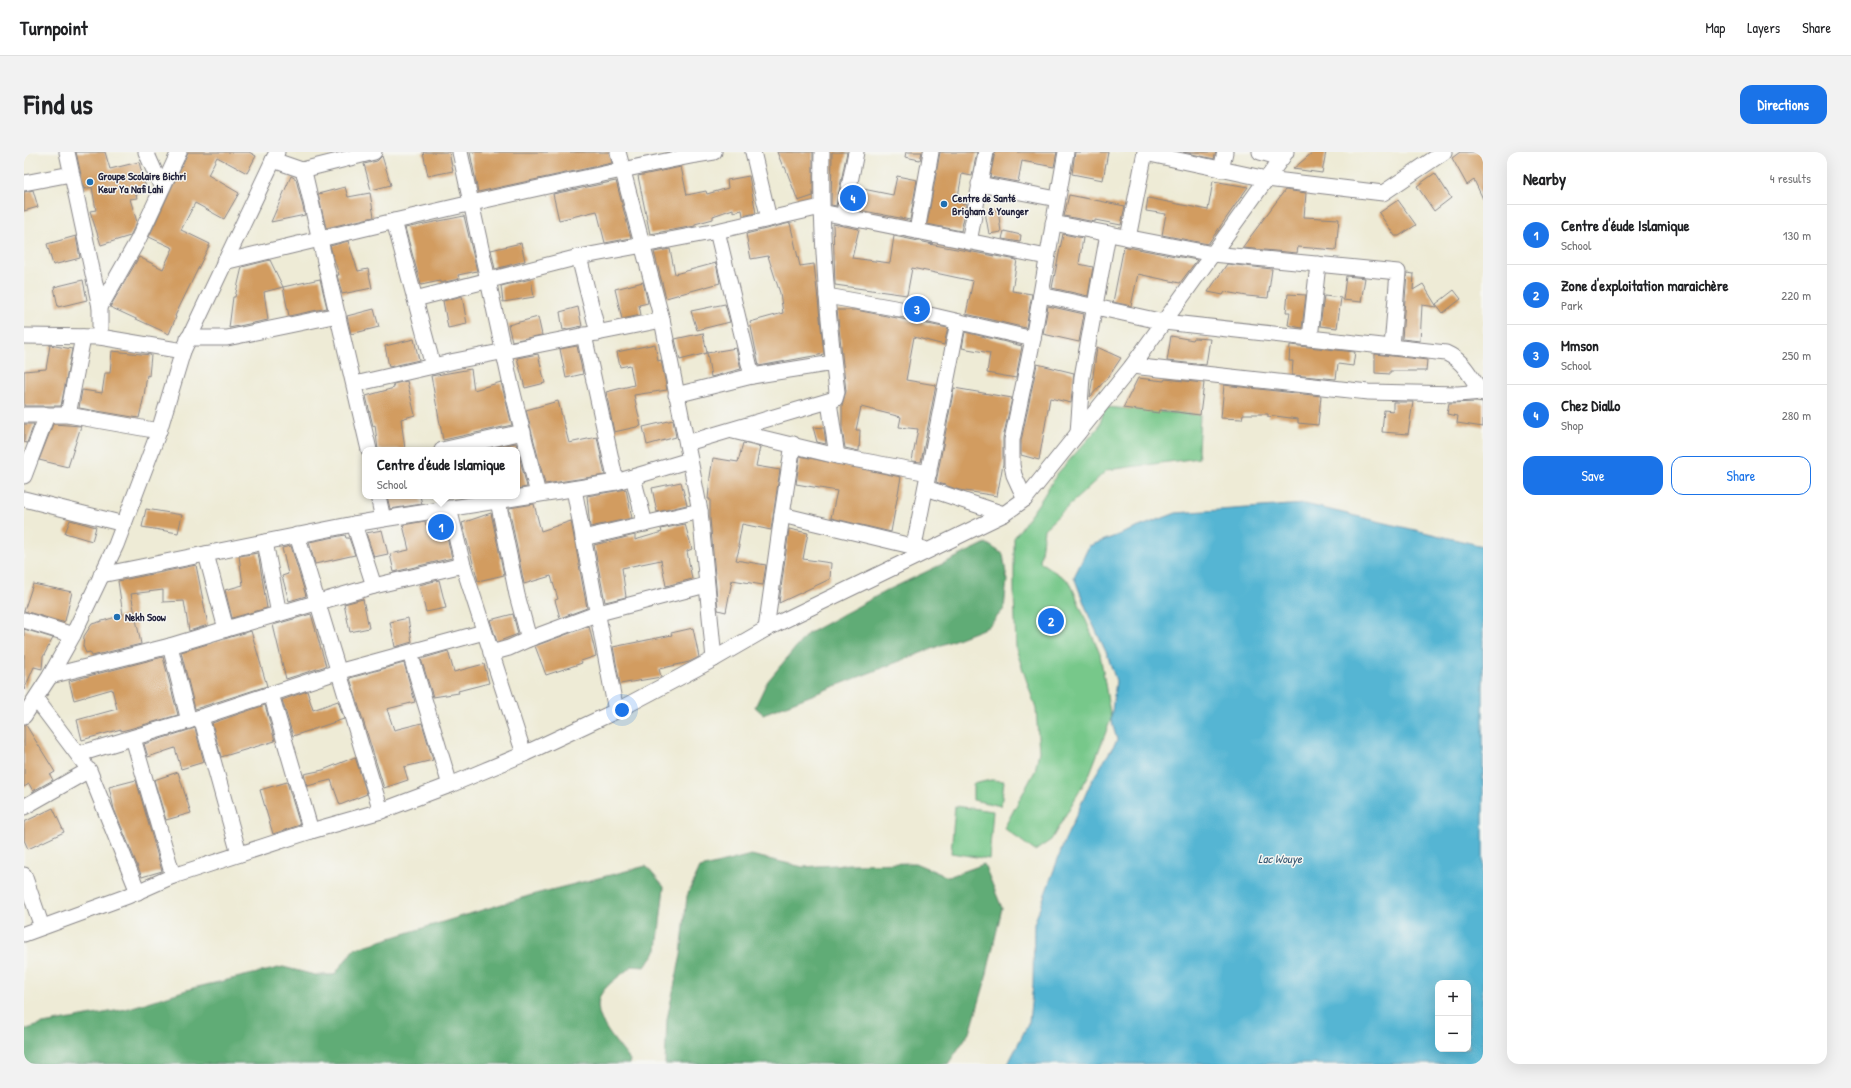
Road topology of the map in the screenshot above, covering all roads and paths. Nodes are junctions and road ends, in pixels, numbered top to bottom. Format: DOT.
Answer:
graph roads {
  1 [pos="67,152"];
  2 [pos="146,152"];
  3 [pos="179,152"];
  4 [pos="374,152"];
  5 [pos="460,152"];
  6 [pos="618,152"];
  7 [pos="714,152"];
  8 [pos="753,152"];
  9 [pos="822,152"];
  10 [pos="856,152"];
  11 [pos="931,152"];
  12 [pos="986,152"];
  13 [pos="1066,152"];
  14 [pos="1224,152"];
  15 [pos="1260,152"];
  16 [pos="1444,152"];
  17 [pos="1145,153"];
  18 [pos="695,154"];
  19 [pos="1284,155"];
  20 [pos="275,156"];
  21 [pos="302,170"];
  22 [pos="623,170"];
  23 [pos="1221,170"];
  24 [pos="71,174"];
  25 [pos="1266,179"];
  26 [pos="24,183"];
  27 [pos="979,184"];
  28 [pos="162,188"];
  29 [pos="1057,199"];
  30 [pos="471,203"];
  31 [pos="821,210"];
  32 [pos="843,217"];
  33 [pos="769,219"];
  34 [pos="394,222"];
  35 [pos="1053,223"];
  36 [pos="718,231"];
  37 [pos="917,231"];
  38 [pos="1108,234"];
  39 [pos="1128,238"];
  40 [pos="320,239"];
  41 [pos="969,242"];
  42 [pos="642,244"];
  43 [pos="1213,254"];
  44 [pos="579,257"];
  45 [pos="1047,257"];
  46 [pos="224,262"];
  47 [pos="1318,264"];
  48 [pos="488,279"];
  49 [pos="826,296"];
  50 [pos="1041,296"];
  51 [pos="415,299"];
  52 [pos="100,307"];
  53 [pos="1095,307"];
  54 [pos="338,315"];
  55 [pos="662,320"];
  56 [pos="958,322"];
  57 [pos="1164,322"];
  58 [pos="591,334"];
  59 [pos="24,336"];
  60 [pos="83,337"];
  61 [pos="100,337"];
  62 [pos="1310,338"];
  63 [pos="1033,339"];
  64 [pos="185,345"];
  65 [pos="1392,347"];
  66 [pos="504,351"];
  67 [pos="834,363"];
  68 [pos="433,366"];
  69 [pos="1132,366"];
  70 [pos="752,376"];
  71 [pos="355,384"];
  72 [pos="1483,392"];
  73 [pos="676,395"];
  74 [pos="829,402"];
  75 [pos="24,414"];
  76 [pos="47,415"];
  77 [pos="68,415"];
  78 [pos="730,430"];
  79 [pos="159,431"];
  80 [pos="523,432"];
  81 [pos="1078,433"];
  82 [pos="687,443"];
  83 [pos="793,444"];
  84 [pos="368,447"];
  85 [pos="456,447"];
  86 [pos="837,456"];
  87 [pos="690,460"];
  88 [pos="929,473"];
  89 [pos="24,476"];
  90 [pos="633,477"];
  91 [pos="616,482"];
  92 [pos="926,488"];
  93 [pos="574,489"];
  94 [pos="538,494"];
  95 [pos="520,497"];
  96 [pos="24,499"];
  97 [pos="379,499"];
  98 [pos="509,499"];
  99 [pos="1025,499"];
  100 [pos="498,501"];
  101 [pos="449,508"];
  102 [pos="700,511"];
  103 [pos="1004,514"];
  104 [pos="782,515"];
  105 [pos="383,519"];
  106 [pos="124,524"];
  107 [pos="354,524"];
  108 [pos="645,524"];
  109 [pos="297,535"];
  110 [pos="583,538"];
  111 [pos="265,542"];
  112 [pos="914,546"];
  113 [pos="931,551"];
  114 [pos="206,554"];
  115 [pos="463,565"];
  116 [pos="101,575"];
  117 [pos="706,585"];
  118 [pos="374,586"];
  119 [pos="318,603"];
  120 [pos="598,613"];
  121 [pos="280,614"];
  122 [pos="24,620"];
  123 [pos="766,629"];
  124 [pos="226,630"];
  125 [pos="484,632"];
  126 [pos="73,635"];
  127 [pos="529,639"];
  128 [pos="170,646"];
  129 [pos="410,653"];
  130 [pos="491,653"];
  131 [pos="714,659"];
  132 [pos="339,672"];
  133 [pos="50,676"];
  134 [pos="271,694"];
  135 [pos="36,699"];
  136 [pos="616,711"];
  137 [pos="24,716"];
  138 [pos="195,719"];
  139 [pos="133,738"];
  140 [pos="79,754"];
  141 [pos="524,754"];
  142 [pos="89,770"];
  143 [pos="450,785"];
  144 [pos="24,807"];
  145 [pos="381,811"];
  146 [pos="311,831"];
  147 [pos="239,854"];
  148 [pos="24,876"];
  149 [pos="174,876"];
  150 [pos="138,892"];
  151 [pos="42,926"];
  152 [pos="24,934"];
  1 -- 24 [label="street"];
  2 -- 28 [label="street"];
  3 -- 28 [label="street"];
  4 -- 21 [label="street"];
  5 -- 30 [label="street"];
  6 -- 22 [label="street"];
  7 -- 18 [label="street"];
  8 -- 33 [label="street"];
  9 -- 31 [label="street"];
  10 -- 32 [label="street"];
  11 -- 37 [label="street"];
  12 -- 27 [label="street"];
  13 -- 29 [label="street"];
  14 -- 23 [label="street"];
  15 -- 19 [label="street"];
  16 -- 25 [label="street"];
  17 -- 23 [label="street"];
  17 -- 39 [label="street"];
  18 -- 22 [label="street"];
  19 -- 25 [label="street"];
  20 -- 21 [label="street"];
  20 -- 46 [label="street"];
  21 -- 40 [label="street"];
  22 -- 30 [label="street"];
  22 -- 42 [label="street"];
  23 -- 25 [label="street"];
  24 -- 26 [label="street"];
  24 -- 52 [label="street"];
  25 -- 43 [label="street"];
  27 -- 29 [label="street"];
  27 -- 41 [label="street"];
  28 -- 52 [label="street"];
  29 -- 35 [label="street"];
  30 -- 34 [label="street"];
  30 -- 48 [label="street"];
  31 -- 32 [label="street"];
  31 -- 33 [label="street"];
  31 -- 49 [label="street"];
  32 -- 37 [label="street"];
  33 -- 36 [label="street"];
  34 -- 40 [label="street"];
  34 -- 51 [label="street"];
  35 -- 38 [label="street"];
  35 -- 45 [label="street"];
  36 -- 42 [label="street"];
  36 -- 70 [label="street"];
  37 -- 41 [label="street"];
  38 -- 39 [label="street"];
  38 -- 53 [label="street"];
  39 -- 43 [label="street"];
  40 -- 46 [label="street"];
  40 -- 54 [label="street"];
  41 -- 45 [label="street"];
  42 -- 44 [label="street"];
  42 -- 55 [label="street"];
  43 -- 47 [label="street"];
  43 -- 57 [label="street"];
  44 -- 48 [label="street"];
  44 -- 58 [label="street"];
  45 -- 50 [label="street"];
  46 -- 64 [label="street"];
  47 -- 62 [label="street"];
  47 -- 65 [label="street"];
  48 -- 51 [label="street"];
  48 -- 66 [label="street"];
  49 -- 56 [label="street"];
  49 -- 67 [label="street"];
  50 -- 53 [label="street"];
  50 -- 63 [label="street"];
  51 -- 68 [label="street"];
  52 -- 61 [label="street"];
  53 -- 57 [label="street"];
  53 -- 81 [label="street"];
  54 -- 64 [label="street"];
  54 -- 71 [label="street"];
  55 -- 58 [label="street"];
  55 -- 73 [label="street"];
  56 -- 63 [label="street"];
  56 -- 88 [label="street"];
  57 -- 62 [label="street"];
  57 -- 69 [label="street"];
  58 -- 66 [label="street"];
  58 -- 91 [label="street"];
  59 -- 60 [label="street"];
  60 -- 61 [label="street"];
  60 -- 77 [label="street"];
  61 -- 64 [label="street"];
  62 -- 65 [label="street"];
  63 -- 99 [label="street"];
  64 -- 79 [label="street"];
  65 -- 72 [label="street"];
  66 -- 68 [label="street"];
  66 -- 80 [label="street"];
  67 -- 70 [label="street"];
  67 -- 74 [label="street"];
  68 -- 71 [label="street"];
  69 -- 72 [label="street"];
  69 -- 81 [label="street"];
  70 -- 73 [label="street"];
  71 -- 84 [label="street"];
  73 -- 82 [label="street"];
  74 -- 78 [label="street"];
  74 -- 86 [label="street"];
  75 -- 76 [label="street"];
  76 -- 77 [label="street"];
  76 -- 89 [label="street"];
  77 -- 79 [label="street"];
  78 -- 82 [label="street"];
  78 -- 83 [label="street"];
  79 -- 106 [label="street"];
  80 -- 85 [label="street"];
  80 -- 94 [label="street"];
  81 -- 99 [label="street"];
  82 -- 87 [label="street"];
  83 -- 86 [label="street"];
  83 -- 104 [label="street"];
  86 -- 88 [label="street"];
  87 -- 90 [label="street"];
  87 -- 102 [label="street"];
  88 -- 92 [label="street"];
  90 -- 91 [label="street"];
  90 -- 108 [label="street"];
  91 -- 93 [label="street"];
  92 -- 103 [label="street"];
  92 -- 112 [label="street"];
  93 -- 94 [label="street"];
  93 -- 110 [label="street"];
  94 -- 95 [label="street"];
  96 -- 106 [label="street"];
  97 -- 105 [label="street"];
  98 -- 100 [label="street"];
  99 -- 103 [label="street"];
  100 -- 101 [label="street"];
  100 -- 127 [label="street"];
  101 -- 105 [label="street"];
  101 -- 115 [label="street"];
  102 -- 108 [label="street"];
  102 -- 117 [label="street"];
  103 -- 113 [label="street"];
  104 -- 112 [label="street"];
  104 -- 123 [label="street"];
  105 -- 107 [label="street"];
  106 -- 116 [label="street"];
  107 -- 109 [label="street"];
  107 -- 118 [label="street"];
  108 -- 110 [label="street"];
  109 -- 111 [label="street"];
  109 -- 119 [label="street"];
  110 -- 120 [label="street"];
  111 -- 114 [label="street"];
  111 -- 121 [label="street"];
  112 -- 113 [label="street"];
  113 -- 123 [label="street"];
  114 -- 116 [label="street"];
  114 -- 124 [label="street"];
  115 -- 118 [label="street"];
  115 -- 125 [label="street"];
  116 -- 126 [label="street"];
  117 -- 120 [label="street"];
  117 -- 131 [label="street"];
  118 -- 119 [label="street"];
  119 -- 121 [label="street"];
  119 -- 132 [label="street"];
  120 -- 127 [label="street"];
  120 -- 136 [label="street"];
  121 -- 124 [label="street"];
  122 -- 126 [label="street"];
  123 -- 131 [label="street"];
  124 -- 128 [label="street"];
  125 -- 129 [label="street"];
  125 -- 130 [label="street"];
  126 -- 133 [label="street"];
  127 -- 130 [label="street"];
  128 -- 133 [label="street"];
  128 -- 138 [label="street"];
  129 -- 132 [label="street"];
  129 -- 143 [label="street"];
  130 -- 141 [label="street"];
  131 -- 136 [label="street"];
  132 -- 134 [label="street"];
  132 -- 145 [label="street"];
  133 -- 135 [label="street"];
  134 -- 138 [label="street"];
  134 -- 146 [label="street"];
  135 -- 137 [label="street"];
  135 -- 140 [label="street"];
  136 -- 141 [label="street"];
  138 -- 139 [label="street"];
  138 -- 147 [label="street"];
  139 -- 140 [label="street"];
  139 -- 149 [label="street"];
  140 -- 142 [label="street"];
  141 -- 143 [label="street"];
  142 -- 144 [label="street"];
  142 -- 150 [label="street"];
  143 -- 145 [label="street"];
  145 -- 146 [label="street"];
  146 -- 147 [label="street"];
  147 -- 149 [label="street"];
  148 -- 151 [label="street"];
  149 -- 150 [label="street"];
  150 -- 151 [label="street"];
  151 -- 152 [label="street"];
}
